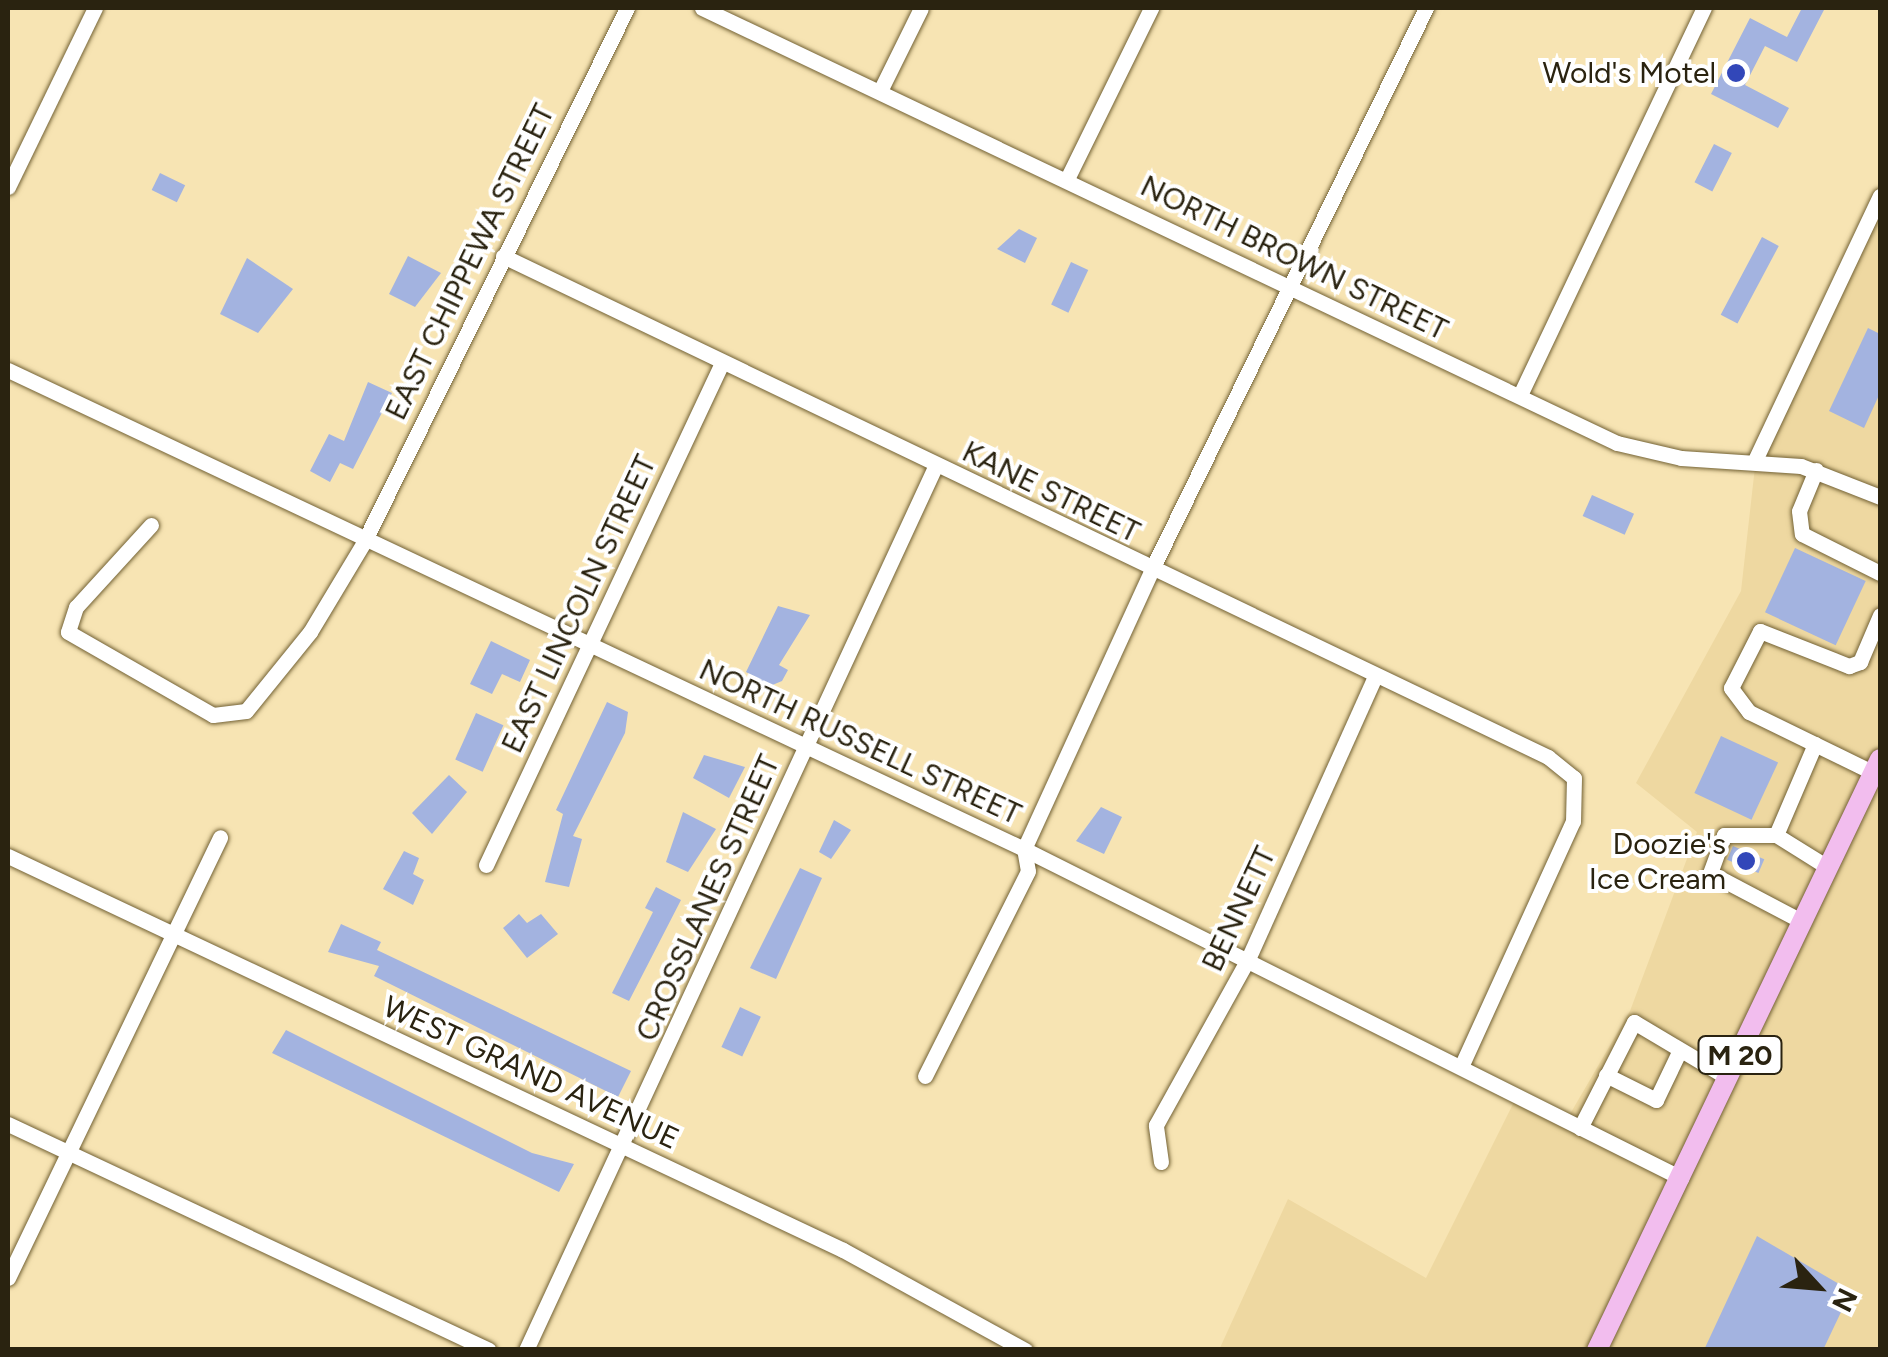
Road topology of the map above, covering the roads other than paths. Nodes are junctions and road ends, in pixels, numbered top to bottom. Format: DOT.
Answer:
graph roads {
  1 [pos="94,8"];
  2 [pos="627,8"];
  3 [pos="702,8"];
  4 [pos="921,8"];
  5 [pos="1150,8"];
  6 [pos="1426,8"];
  7 [pos="1704,8"];
  8 [pos="881,89"];
  9 [pos="1066,179"];
  10 [pos="8,187"];
  11 [pos="1880,196"];
  12 [pos="503,256"];
  13 [pos="1290,289"];
  14 [pos="721,365"];
  15 [pos="8,370"];
  16 [pos="1520,395"];
  17 [pos="1756,458"];
  18 [pos="934,467"];
  19 [pos="1816,470"];
  20 [pos="1880,497"];
  21 [pos="152,525"];
  22 [pos="364,542"];
  23 [pos="1151,570"];
  24 [pos="1880,573"];
  25 [pos="1880,615"];
  26 [pos="592,646"];
  27 [pos="1873,653"];
  28 [pos="1375,676"];
  29 [pos="1814,744"];
  30 [pos="807,748"];
  31 [pos="1879,764"];
  32 [pos="1776,835"];
  33 [pos="220,836"];
  34 [pos="1024,849"];
  35 [pos="8,856"];
  36 [pos="486,865"];
  37 [pos="1829,868"];
  38 [pos="1803,922"];
  39 [pos="172,936"];
  40 [pos="1248,959"];
  41 [pos="1678,1054"];
  42 [pos="1463,1062"];
  43 [pos="1606,1075"];
  44 [pos="925,1076"];
  45 [pos="1728,1078"];
  46 [pos="8,1124"];
  47 [pos="1580,1128"];
  48 [pos="626,1146"];
  49 [pos="71,1153"];
  50 [pos="1161,1162"];
  51 [pos="1681,1178"];
  52 [pos="8,1278"];
  53 [pos="489,1350"];
  54 [pos="526,1350"];
  55 [pos="1026,1350"];
  56 [pos="1598,1350"];
  1 -- 10 [label="street"];
  2 -- 12 [label="street, EAST CHIPPEWA STREET"];
  3 -- 8 [label="street, NORTH BROWN STREET"];
  4 -- 8 [label="street"];
  5 -- 9 [label="street"];
  6 -- 13 [label="street"];
  7 -- 16 [label="street"];
  8 -- 9 [label="street, NORTH BROWN STREET"];
  9 -- 13 [label="street, NORTH BROWN STREET"];
  11 -- 17 [label="street"];
  12 -- 14 [label="street, KANE STREET"];
  12 -- 22 [label="street, EAST CHIPPEWA STREET"];
  13 -- 16 [label="street, NORTH BROWN STREET"];
  13 -- 23 [label="street"];
  14 -- 18 [label="street, KANE STREET"];
  14 -- 26 [label="street, EAST LINCOLN STREET"];
  15 -- 22 [label="street, NORTH RUSSELL STREET"];
  16 -- 17 [label="street, NORTH BROWN STREET"];
  17 -- 19 [label="street, NORTH BROWN STREET"];
  18 -- 23 [label="street, KANE STREET"];
  18 -- 30 [label="street, CROSSLANES STREET"];
  19 -- 20 [label="street, NORTH BROWN STREET"];
  19 -- 24 [label="street"];
  21 -- 22 [label="street, EAST CHIPPEWA STREET"];
  22 -- 26 [label="street, NORTH RUSSELL STREET"];
  23 -- 28 [label="street, KANE STREET"];
  23 -- 34 [label="street"];
  25 -- 27 [label="street"];
  26 -- 30 [label="street, NORTH RUSSELL STREET"];
  26 -- 36 [label="street, EAST LINCOLN STREET"];
  27 -- 29 [label="street"];
  28 -- 40 [label="street, BENNETT"];
  28 -- 42 [label="street, KANE STREET"];
  29 -- 31 [label="street"];
  29 -- 32 [label="street"];
  30 -- 34 [label="street, NORTH RUSSELL STREET"];
  30 -- 48 [label="street, CROSSLANES STREET"];
  31 -- 37 [label="main road, M 20"];
  32 -- 37 [label="street"];
  32 -- 38 [label="street"];
  33 -- 39 [label="street"];
  34 -- 40 [label="street, NORTH RUSSELL STREET"];
  34 -- 44 [label="street"];
  35 -- 39 [label="street, WEST GRAND AVENUE"];
  37 -- 38 [label="main road, M 20"];
  38 -- 45 [label="main road, M 20"];
  39 -- 48 [label="street, WEST GRAND AVENUE"];
  39 -- 49 [label="street"];
  40 -- 42 [label="street, NORTH RUSSELL STREET"];
  40 -- 50 [label="street, BENNETT"];
  41 -- 43 [label="street"];
  41 -- 43 [label="street"];
  41 -- 45 [label="street"];
  42 -- 47 [label="street, NORTH RUSSELL STREET"];
  43 -- 47 [label="street"];
  45 -- 51 [label="main road, M 20"];
  46 -- 49 [label="street"];
  47 -- 51 [label="street, NORTH RUSSELL STREET"];
  48 -- 54 [label="street, CROSSLANES STREET"];
  48 -- 55 [label="street, WEST GRAND AVENUE"];
  49 -- 52 [label="street"];
  49 -- 53 [label="street"];
  51 -- 56 [label="main road, M 20"];
}
